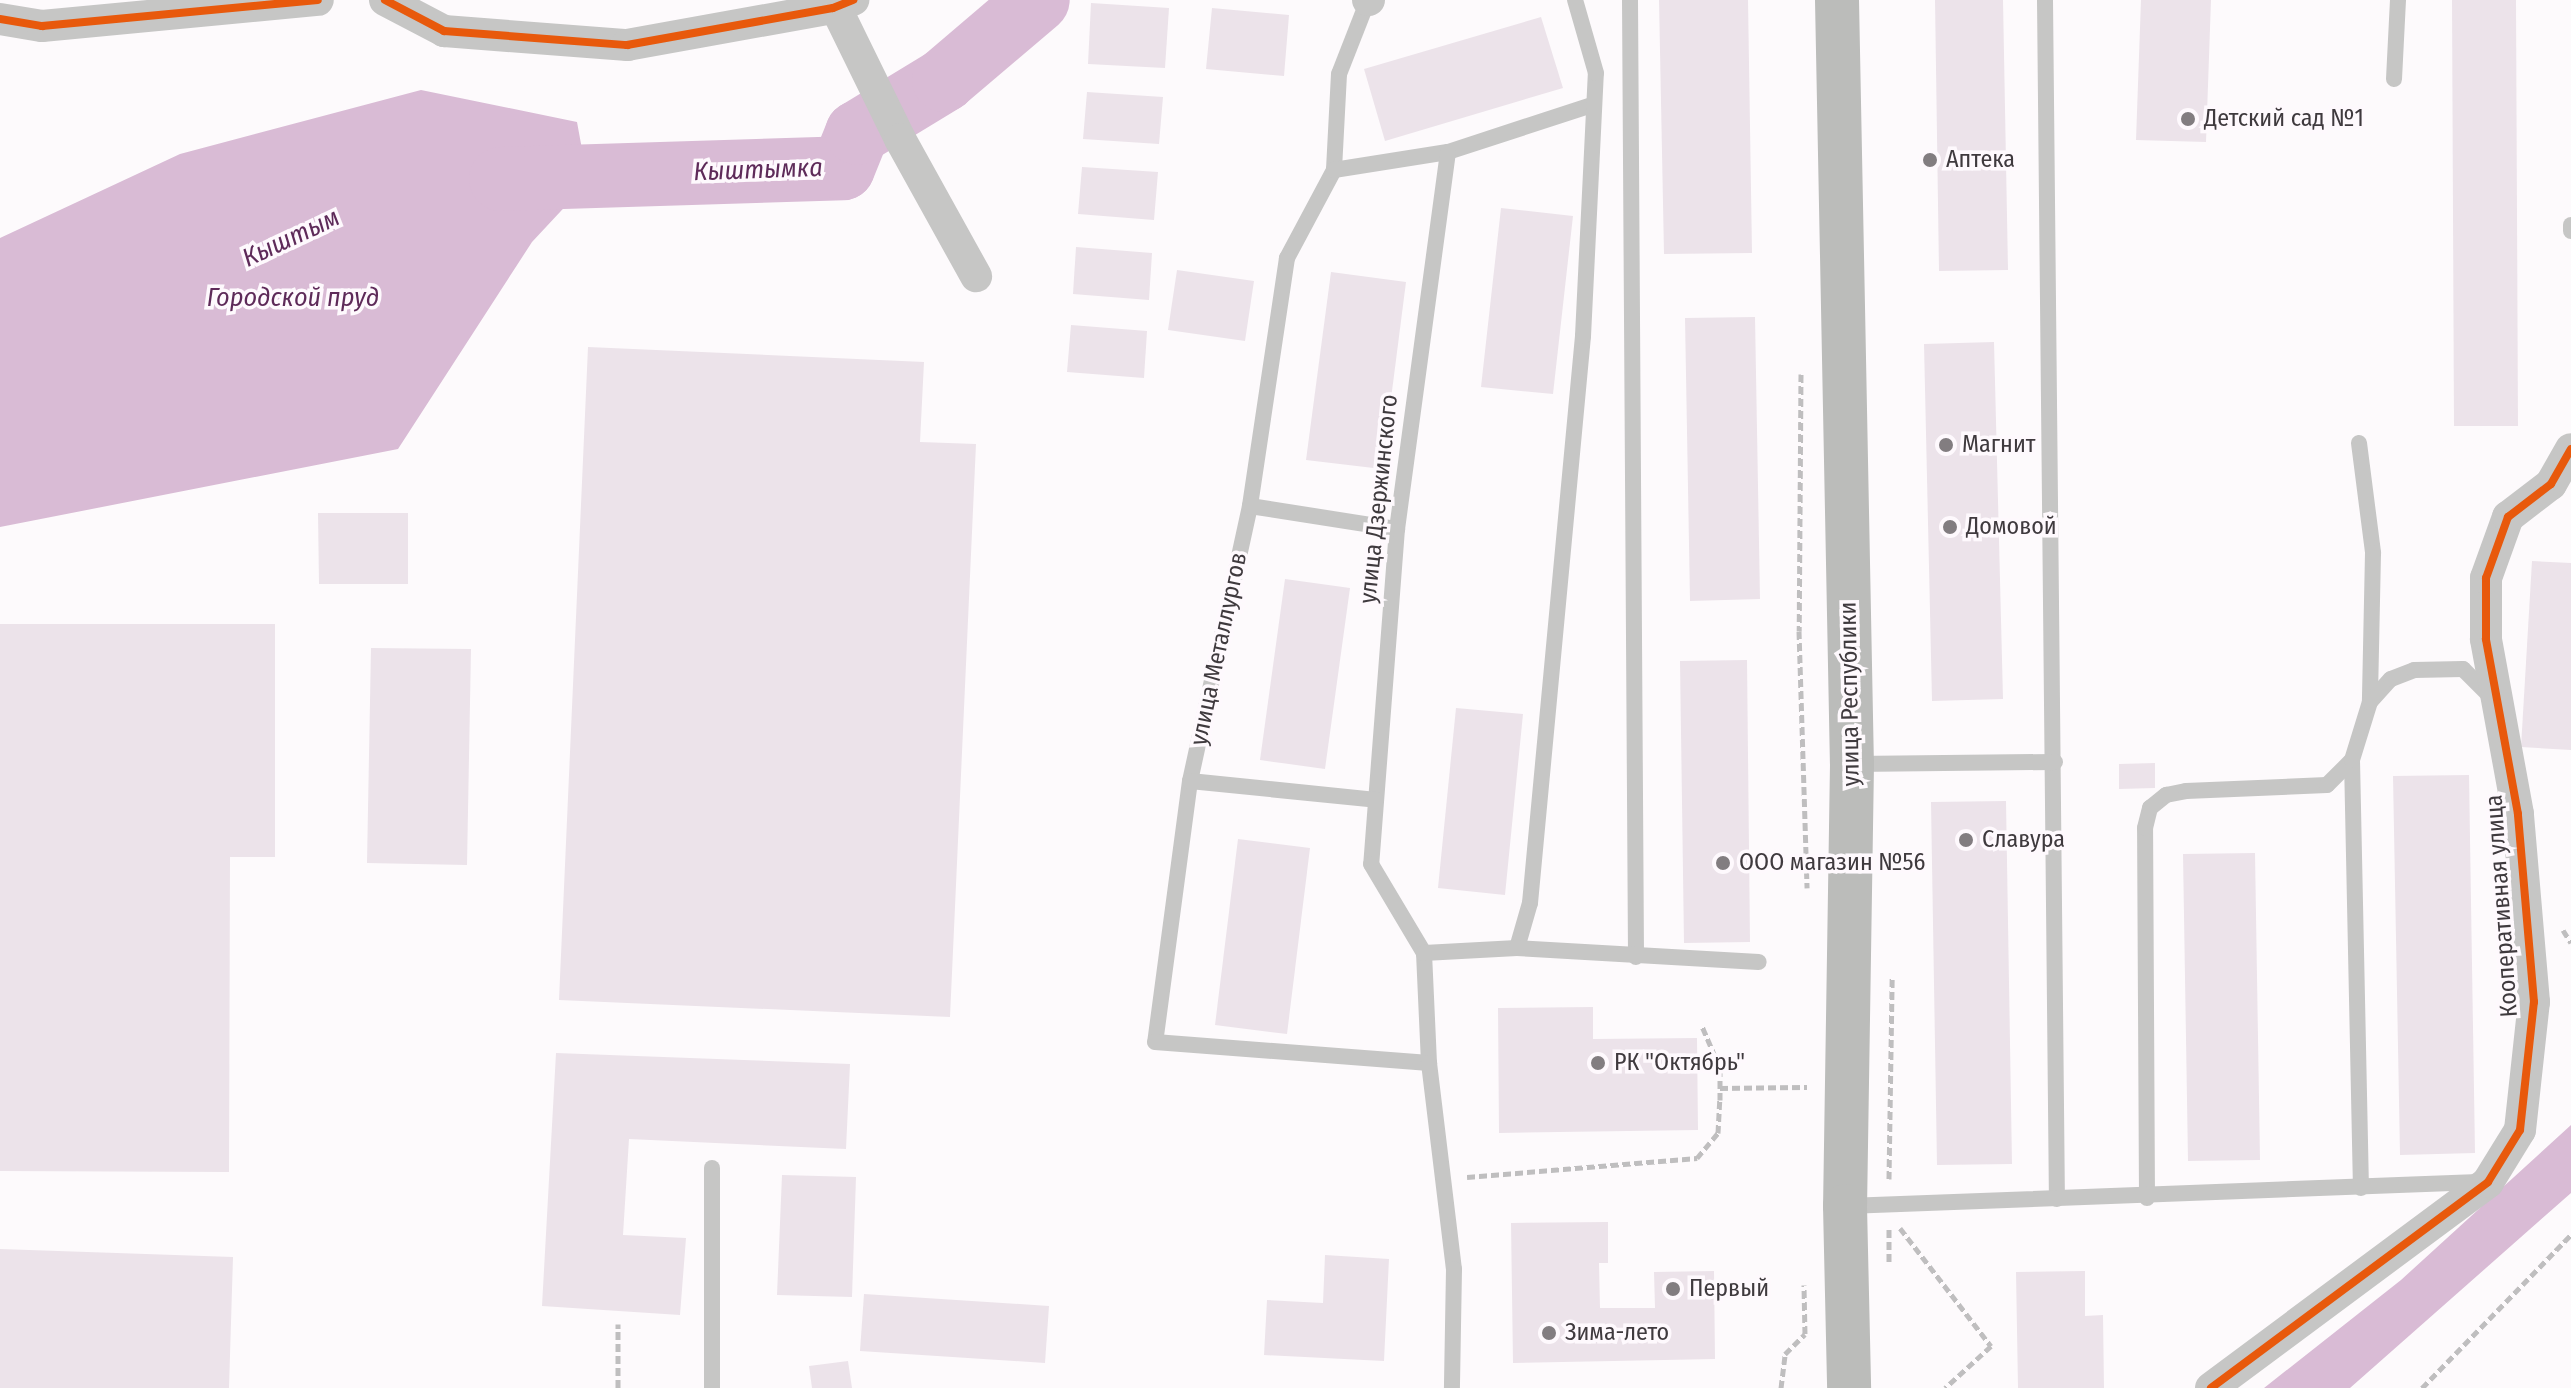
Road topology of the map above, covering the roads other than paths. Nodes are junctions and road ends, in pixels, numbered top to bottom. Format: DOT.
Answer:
graph roads {
  1 [pos="318,0"];
  2 [pos="385,0"];
  3 [pos="1369,0"];
  4 [pos="1575,0"];
  5 [pos="1630,0"];
  6 [pos="1837,0"];
  7 [pos="2045,0"];
  8 [pos="2398,0"];
  9 [pos="839,3"];
  10 [pos="0,19"];
  11 [pos="2394,79"];
  12 [pos="1592,105"];
  13 [pos="1448,152"];
  14 [pos="1334,170"];
  15 [pos="2571,225"];
  16 [pos="2571,231"];
  17 [pos="976,276"];
  18 [pos="2359,443"];
  19 [pos="2571,449"];
  20 [pos="1250,506"];
  21 [pos="1397,529"];
  22 [pos="2370,702"];
  23 [pos="2498,708"];
  24 [pos="2352,760"];
  25 [pos="2055,762"];
  26 [pos="1852,764"];
  27 [pos="1190,781"];
  28 [pos="1376,800"];
  29 [pos="1517,948"];
  30 [pos="1424,953"];
  31 [pos="1636,957"];
  32 [pos="1759,962"];
  33 [pos="1429,1063"];
  34 [pos="712,1168"];
  35 [pos="2488,1182"];
  36 [pos="2361,1188"];
  37 [pos="2147,1198"];
  38 [pos="2057,1199"];
  39 [pos="1845,1206"];
  40 [pos="712,1388"];
  41 [pos="1452,1388"];
  42 [pos="1849,1388"];
  43 [pos="2211,1388"];
  1 -- 10 [label="street"];
  2 -- 9 [label="street"];
  3 -- 14 [label="lane, улица Металлургов"];
  4 -- 12 [label="lane"];
  5 -- 31 [label="lane"];
  6 -- 26 [label="main road, улица Республики"];
  7 -- 25 [label="lane"];
  8 -- 11 [label="lane"];
  9 -- 17 [label="street"];
  12 -- 13 [label="lane"];
  12 -- 29 [label="lane"];
  13 -- 14 [label="lane"];
  13 -- 21 [label="lane, улица Дзержинского"];
  14 -- 20 [label="lane, улица Металлургов"];
  15 -- 16 [label="lane"];
  18 -- 22 [label="lane"];
  19 -- 23 [label="street, Кооперативная улица"];
  20 -- 21 [label="lane"];
  20 -- 27 [label="lane, улица Металлургов"];
  21 -- 28 [label="lane, улица Дзержинского"];
  22 -- 23 [label="lane"];
  22 -- 24 [label="lane"];
  23 -- 35 [label="street, Кооперативная улица"];
  24 -- 36 [label="lane"];
  24 -- 37 [label="lane"];
  25 -- 26 [label="lane"];
  25 -- 38 [label="lane"];
  26 -- 39 [label="main road, улица Республики"];
  27 -- 28 [label="lane"];
  27 -- 33 [label="lane, улица Металлургов"];
  28 -- 30 [label="lane, улица Дзержинского"];
  29 -- 30 [label="lane"];
  29 -- 31 [label="lane"];
  30 -- 33 [label="lane"];
  31 -- 32 [label="lane"];
  33 -- 41 [label="lane"];
  34 -- 40 [label="lane"];
  35 -- 36 [label="lane"];
  35 -- 43 [label="street, Кооперативная улица"];
  36 -- 37 [label="lane"];
  37 -- 38 [label="lane"];
  38 -- 39 [label="lane"];
  39 -- 42 [label="main road, улица Республики"];
}
